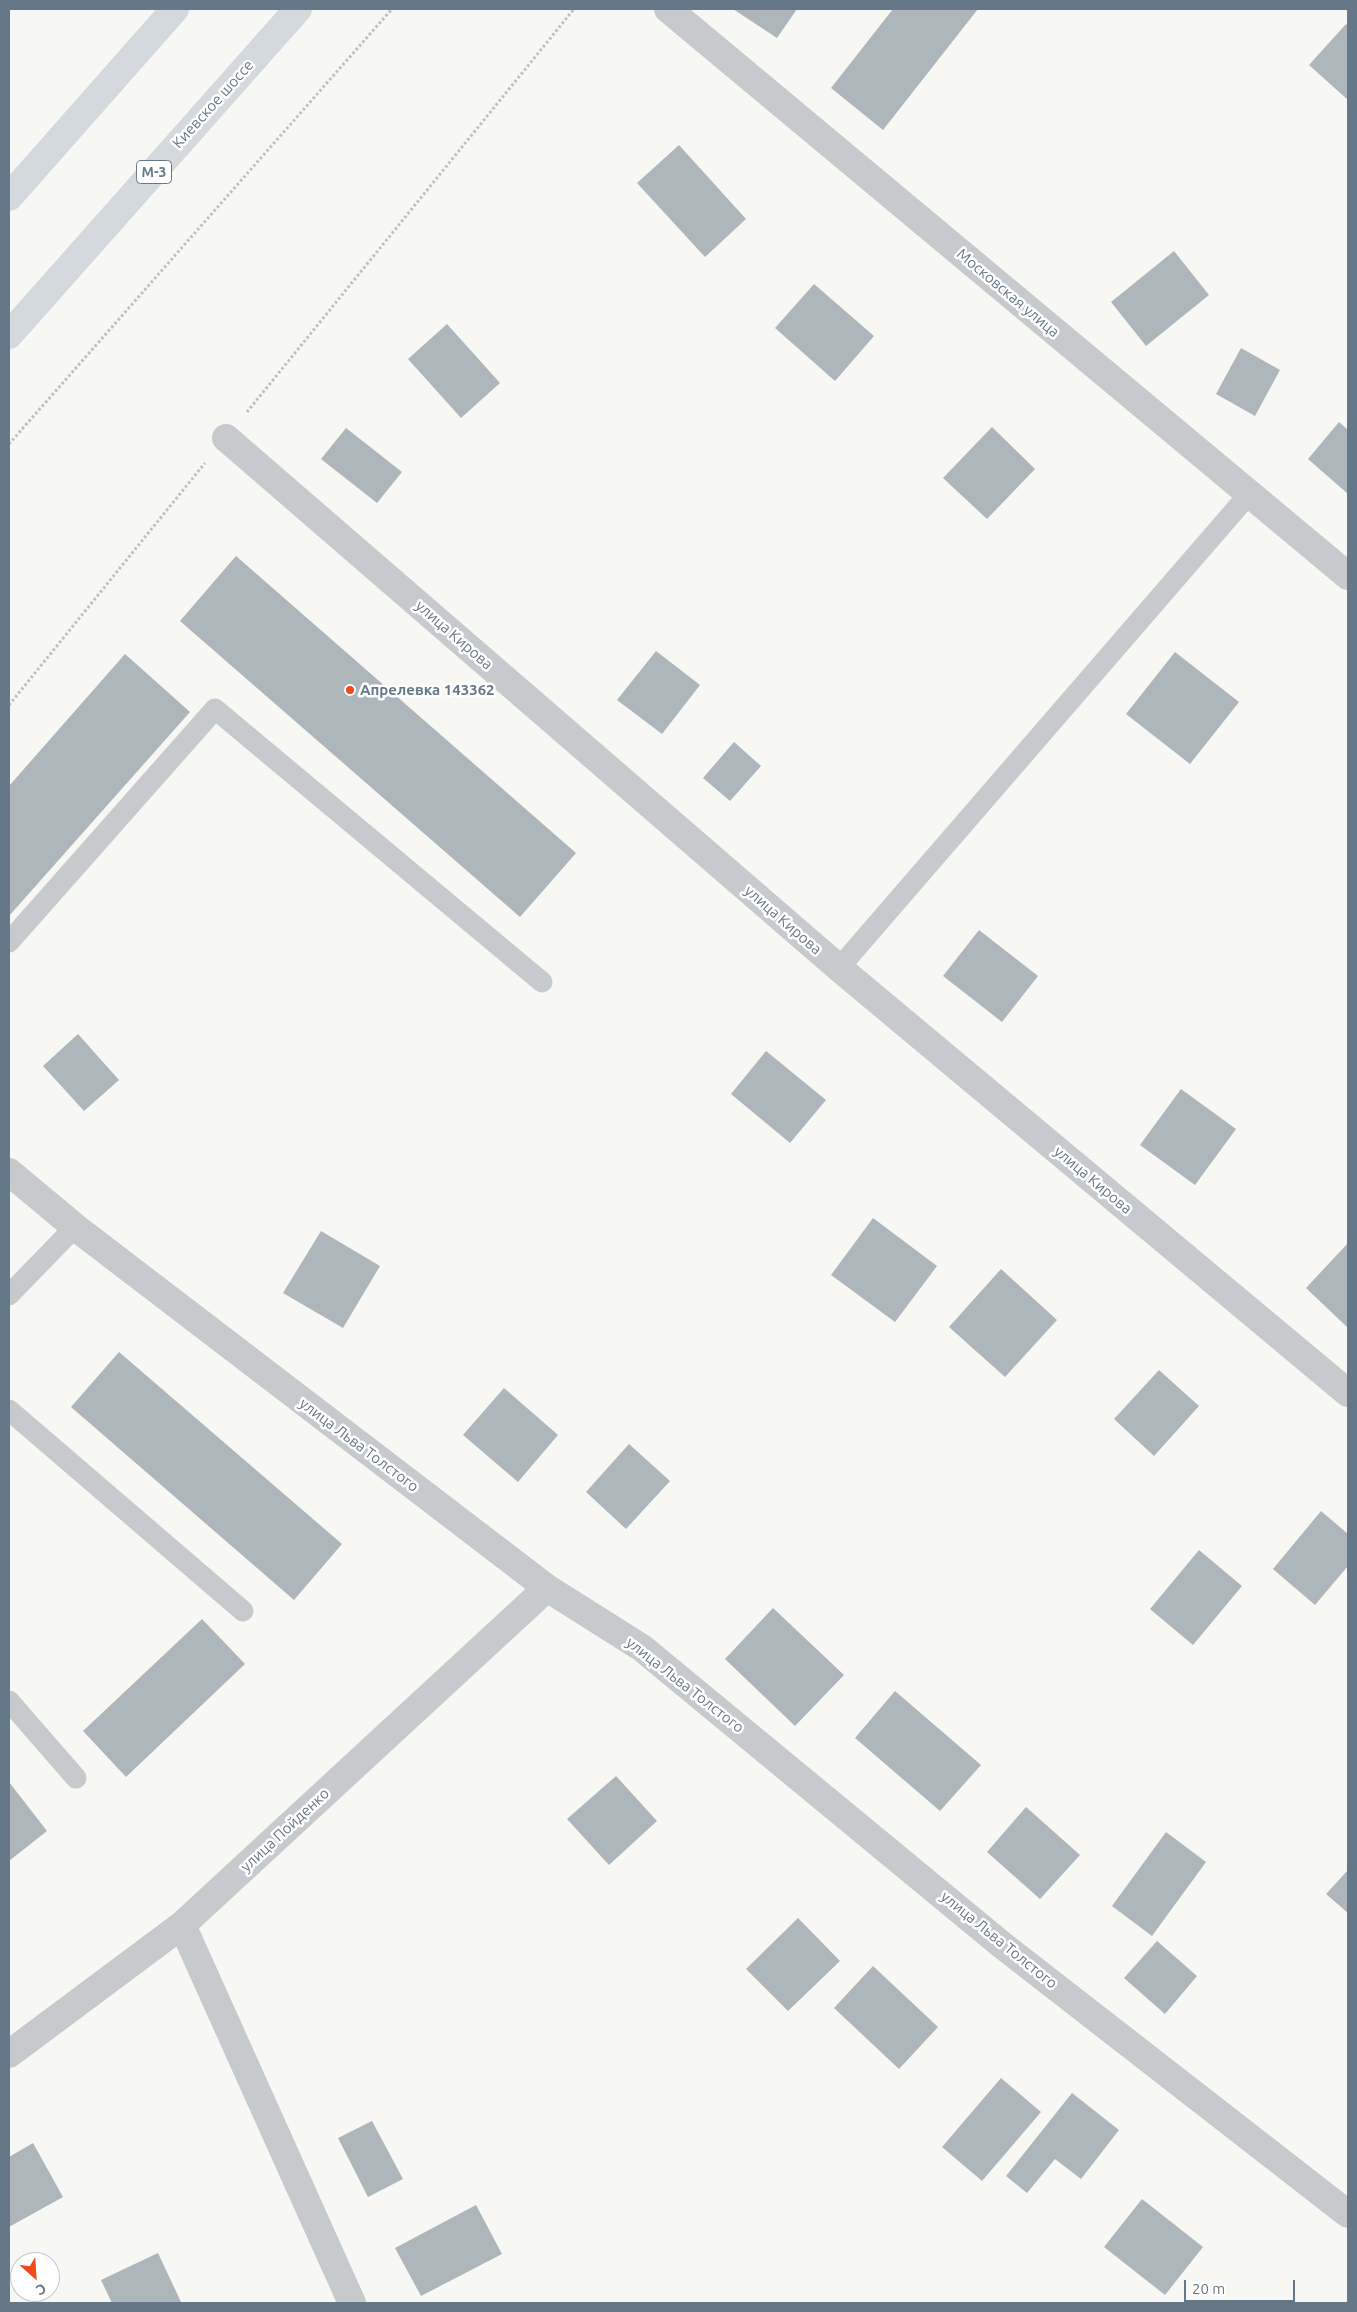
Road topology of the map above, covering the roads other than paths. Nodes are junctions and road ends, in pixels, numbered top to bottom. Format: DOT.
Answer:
graph roads {
  1 [pos="175,9"];
  2 [pos="298,9"];
  3 [pos="668,9"];
  4 [pos="9,197"];
  5 [pos="9,334"];
  6 [pos="226,438"];
  7 [pos="1249,494"];
  8 [pos="1348,576"];
  9 [pos="9,942"];
  10 [pos="839,968"];
  11 [pos="542,982"];
  12 [pos="9,1172"];
  13 [pos="75,1227"];
  14 [pos="9,1295"];
  15 [pos="1348,1393"];
  16 [pos="9,1410"];
  17 [pos="547,1588"];
  18 [pos="244,1610"];
  19 [pos="9,1702"];
  20 [pos="76,1778"];
  21 [pos="182,1925"];
  22 [pos="9,2054"];
  23 [pos="1348,2214"];
  24 [pos="352,2303"];
  1 -- 4 [label="highway"];
  2 -- 5 [label="highway, Киевское шоссе / М-3"];
  3 -- 7 [label="street, Московская улица"];
  6 -- 10 [label="street, улица Кирова"];
  7 -- 8 [label="street, Московская улица"];
  7 -- 10 [label="lane"];
  9 -- 11 [label="lane"];
  10 -- 15 [label="street, улица Кирова"];
  12 -- 13 [label="street, улица Льва Толстого"];
  13 -- 14 [label="lane"];
  13 -- 17 [label="street, улица Льва Толстого"];
  16 -- 18 [label="lane"];
  17 -- 21 [label="street, улица Пойденко"];
  17 -- 23 [label="street, улица Льва Толстого"];
  19 -- 20 [label="lane"];
  21 -- 22 [label="street, улица Пойденко"];
  21 -- 24 [label="street"];
}
